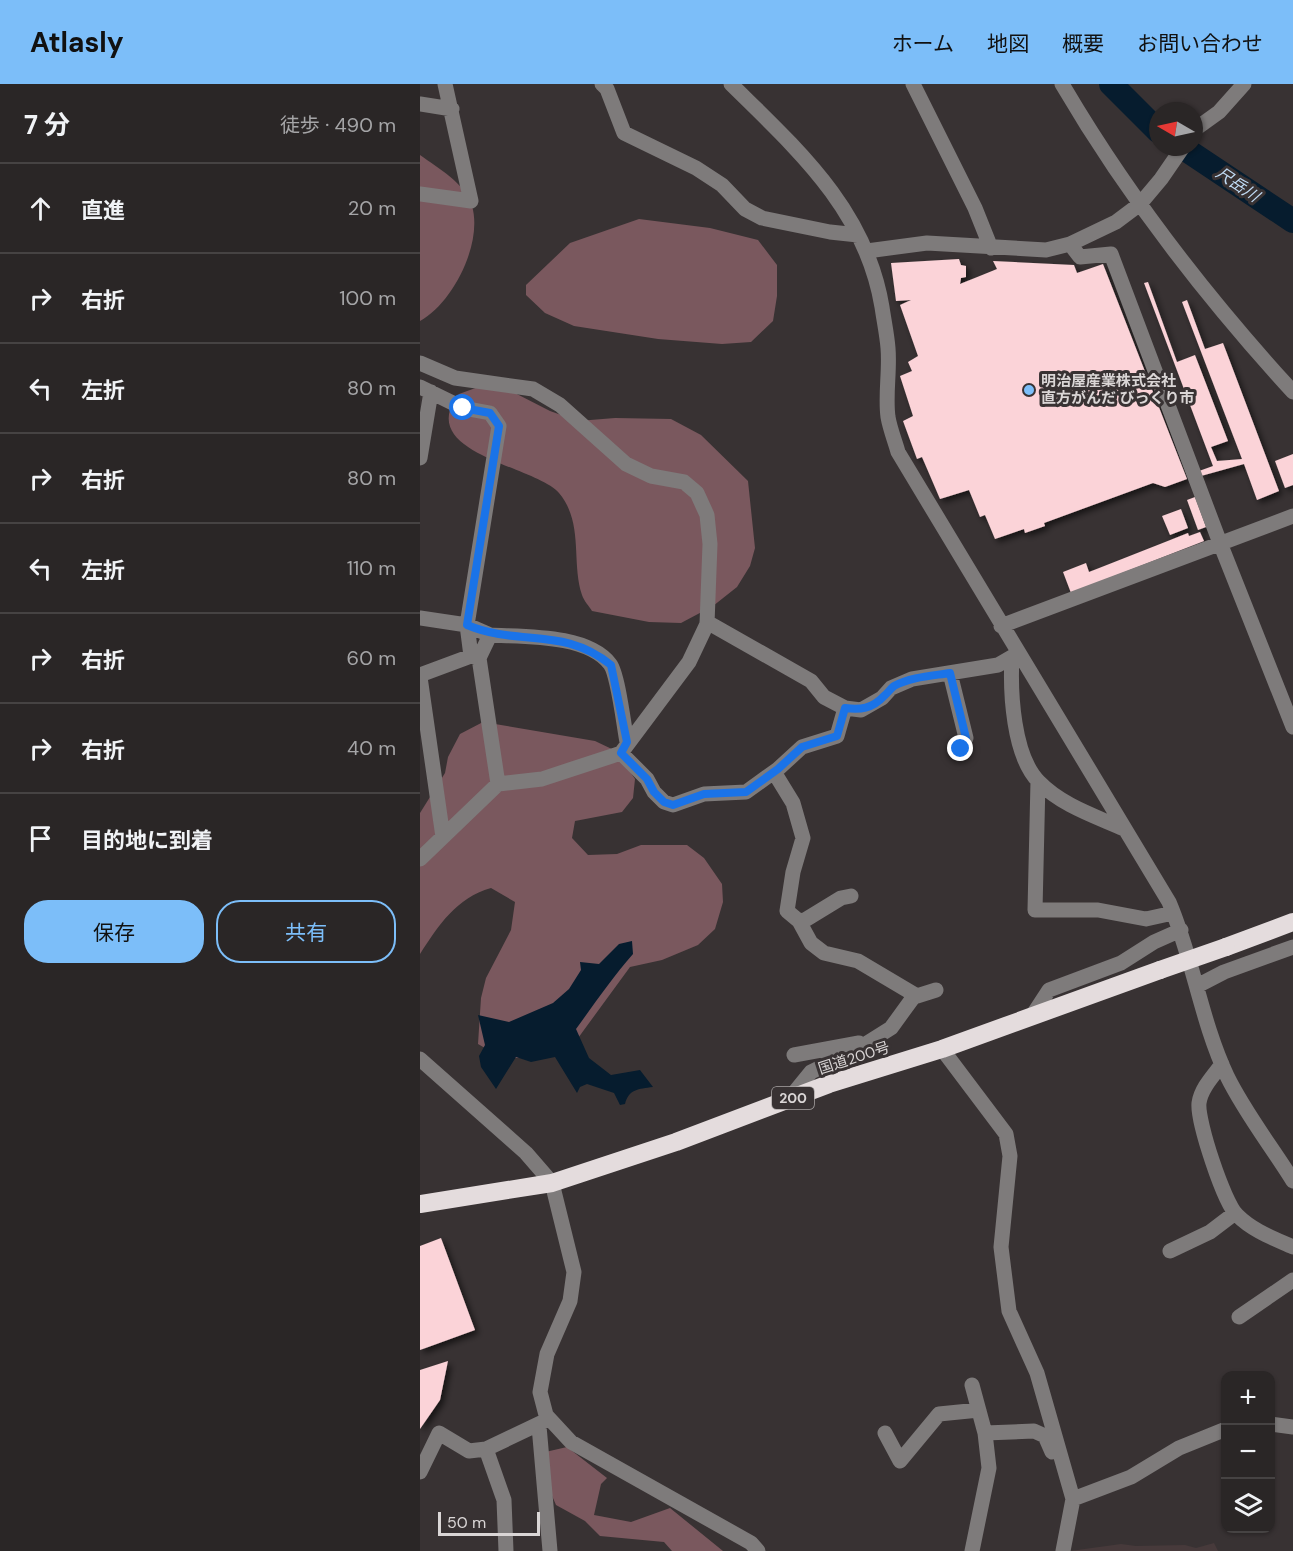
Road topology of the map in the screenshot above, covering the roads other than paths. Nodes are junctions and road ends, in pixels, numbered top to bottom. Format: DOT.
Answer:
graph roads {
  1 [pos="445,84"];
  2 [pos="602,84"];
  3 [pos="731,84"];
  4 [pos="914,84"];
  5 [pos="1062,84"];
  6 [pos="1244,84"];
  7 [pos="420,104"];
  8 [pos="452,109"];
  9 [pos="1203,123"];
  10 [pos="1177,156"];
  11 [pos="420,194"];
  12 [pos="1140,204"];
  13 [pos="858,235"];
  14 [pos="1070,244"];
  15 [pos="991,248"];
  16 [pos="867,251"];
  17 [pos="420,363"];
  18 [pos="425,389"];
  19 [pos="1293,392"];
  20 [pos="420,458"];
  21 [pos="1293,516"];
  22 [pos="1220,543"];
  23 [pos="420,618"];
  24 [pos="707,622"];
  25 [pos="467,625"];
  26 [pos="1001,626"];
  27 [pos="490,634"];
  28 [pos="1015,656"];
  29 [pos="475,657"];
  30 [pos="950,673"];
  31 [pos="420,676"];
  32 [pos="845,708"];
  33 [pos="1293,727"];
  34 [pos="624,747"];
  35 [pos="961,749"];
  36 [pos="774,772"];
  37 [pos="1038,781"];
  38 [pos="498,784"];
  39 [pos="1124,829"];
  40 [pos="443,837"];
  41 [pos="420,859"];
  42 [pos="851,896"];
  43 [pos="1173,913"];
  44 [pos="799,921"];
  45 [pos="1293,922"];
  46 [pos="1181,930"];
  47 [pos="1293,947"];
  48 [pos="1197,986"];
  49 [pos="936,990"];
  50 [pos="915,995"];
  51 [pos="1032,1016"];
  52 [pos="871,1041"];
  53 [pos="942,1049"];
  54 [pos="794,1055"];
  55 [pos="420,1059"];
  56 [pos="1222,1064"];
  57 [pos="789,1100"];
  58 [pos="1293,1181"];
  59 [pos="552,1183"];
  60 [pos="420,1204"];
  61 [pos="1234,1213"];
  62 [pos="1293,1247"];
  63 [pos="1170,1251"];
  64 [pos="1293,1280"];
  65 [pos="1239,1317"];
  66 [pos="972,1385"];
  67 [pos="979,1410"];
  68 [pos="544,1423"];
  69 [pos="1275,1425"];
  70 [pos="1293,1427"];
  71 [pos="1221,1432"];
  72 [pos="885,1433"];
  73 [pos="985,1433"];
  74 [pos="486,1449"];
  75 [pos="420,1472"];
  76 [pos="1073,1499"];
  77 [pos="506,1551"];
  78 [pos="550,1551"];
  79 [pos="758,1551"];
  80 [pos="972,1551"];
  81 [pos="1063,1551"];
  1 -- 8 [label="street"];
  2 -- 13 [label="street"];
  3 -- 13 [label="street"];
  4 -- 15 [label="street"];
  5 -- 12 [label="street"];
  6 -- 9 [label="street"];
  7 -- 8 [label="street"];
  8 -- 11 [label="street"];
  10 -- 12 [label="street"];
  12 -- 14 [label="street"];
  12 -- 19 [label="street"];
  13 -- 16 [label="street"];
  14 -- 15 [label="street"];
  14 -- 22 [label="street"];
  15 -- 16 [label="street"];
  16 -- 26 [label="street"];
  17 -- 24 [label="street"];
  18 -- 20 [label="street"];
  18 -- 25 [label="street"];
  21 -- 22 [label="street"];
  22 -- 26 [label="street"];
  22 -- 33 [label="street"];
  23 -- 25 [label="street"];
  24 -- 32 [label="street"];
  24 -- 34 [label="street"];
  25 -- 27 [label="street"];
  25 -- 29 [label="street"];
  26 -- 28 [label="street"];
  27 -- 29 [label="street"];
  27 -- 34 [label="street"];
  28 -- 30 [label="street"];
  28 -- 37 [label="street"];
  28 -- 39 [label="street"];
  29 -- 31 [label="street"];
  29 -- 38 [label="street"];
  30 -- 32 [label="street"];
  30 -- 35 [label="street"];
  31 -- 40 [label="street"];
  32 -- 36 [label="street"];
  34 -- 36 [label="street"];
  34 -- 38 [label="street"];
  36 -- 44 [label="street"];
  37 -- 39 [label="street"];
  37 -- 43 [label="street"];
  38 -- 40 [label="street"];
  39 -- 43 [label="street"];
  40 -- 41 [label="street"];
  42 -- 44 [label="street"];
  43 -- 46 [label="street"];
  44 -- 50 [label="street"];
  45 -- 51 [label="highway, 国道200号 / 200, bridge"];
  46 -- 48 [label="street"];
  46 -- 51 [label="street"];
  47 -- 48 [label="street"];
  48 -- 56 [label="street"];
  49 -- 50 [label="street"];
  50 -- 52 [label="street"];
  51 -- 53 [label="highway, 国道200号 / 200"];
  52 -- 54 [label="street"];
  52 -- 57 [label="street"];
  53 -- 57 [label="highway, 国道200号 / 200"];
  53 -- 76 [label="street"];
  55 -- 59 [label="street"];
  56 -- 58 [label="street"];
  56 -- 61 [label="street"];
  57 -- 59 [label="highway, 国道200号 / 200"];
  59 -- 60 [label="highway, 国道200号 / 200"];
  59 -- 68 [label="street"];
  61 -- 62 [label="street"];
  61 -- 63 [label="street"];
  64 -- 65 [label="street"];
  66 -- 67 [label="street"];
  67 -- 72 [label="street"];
  67 -- 73 [label="street"];
  68 -- 74 [label="street"];
  68 -- 78 [label="street"];
  68 -- 79 [label="street"];
  69 -- 70 [label="street"];
  71 -- 76 [label="street"];
  73 -- 76 [label="street"];
  73 -- 80 [label="street"];
  74 -- 75 [label="street"];
  74 -- 77 [label="street"];
  76 -- 81 [label="street"];
}
